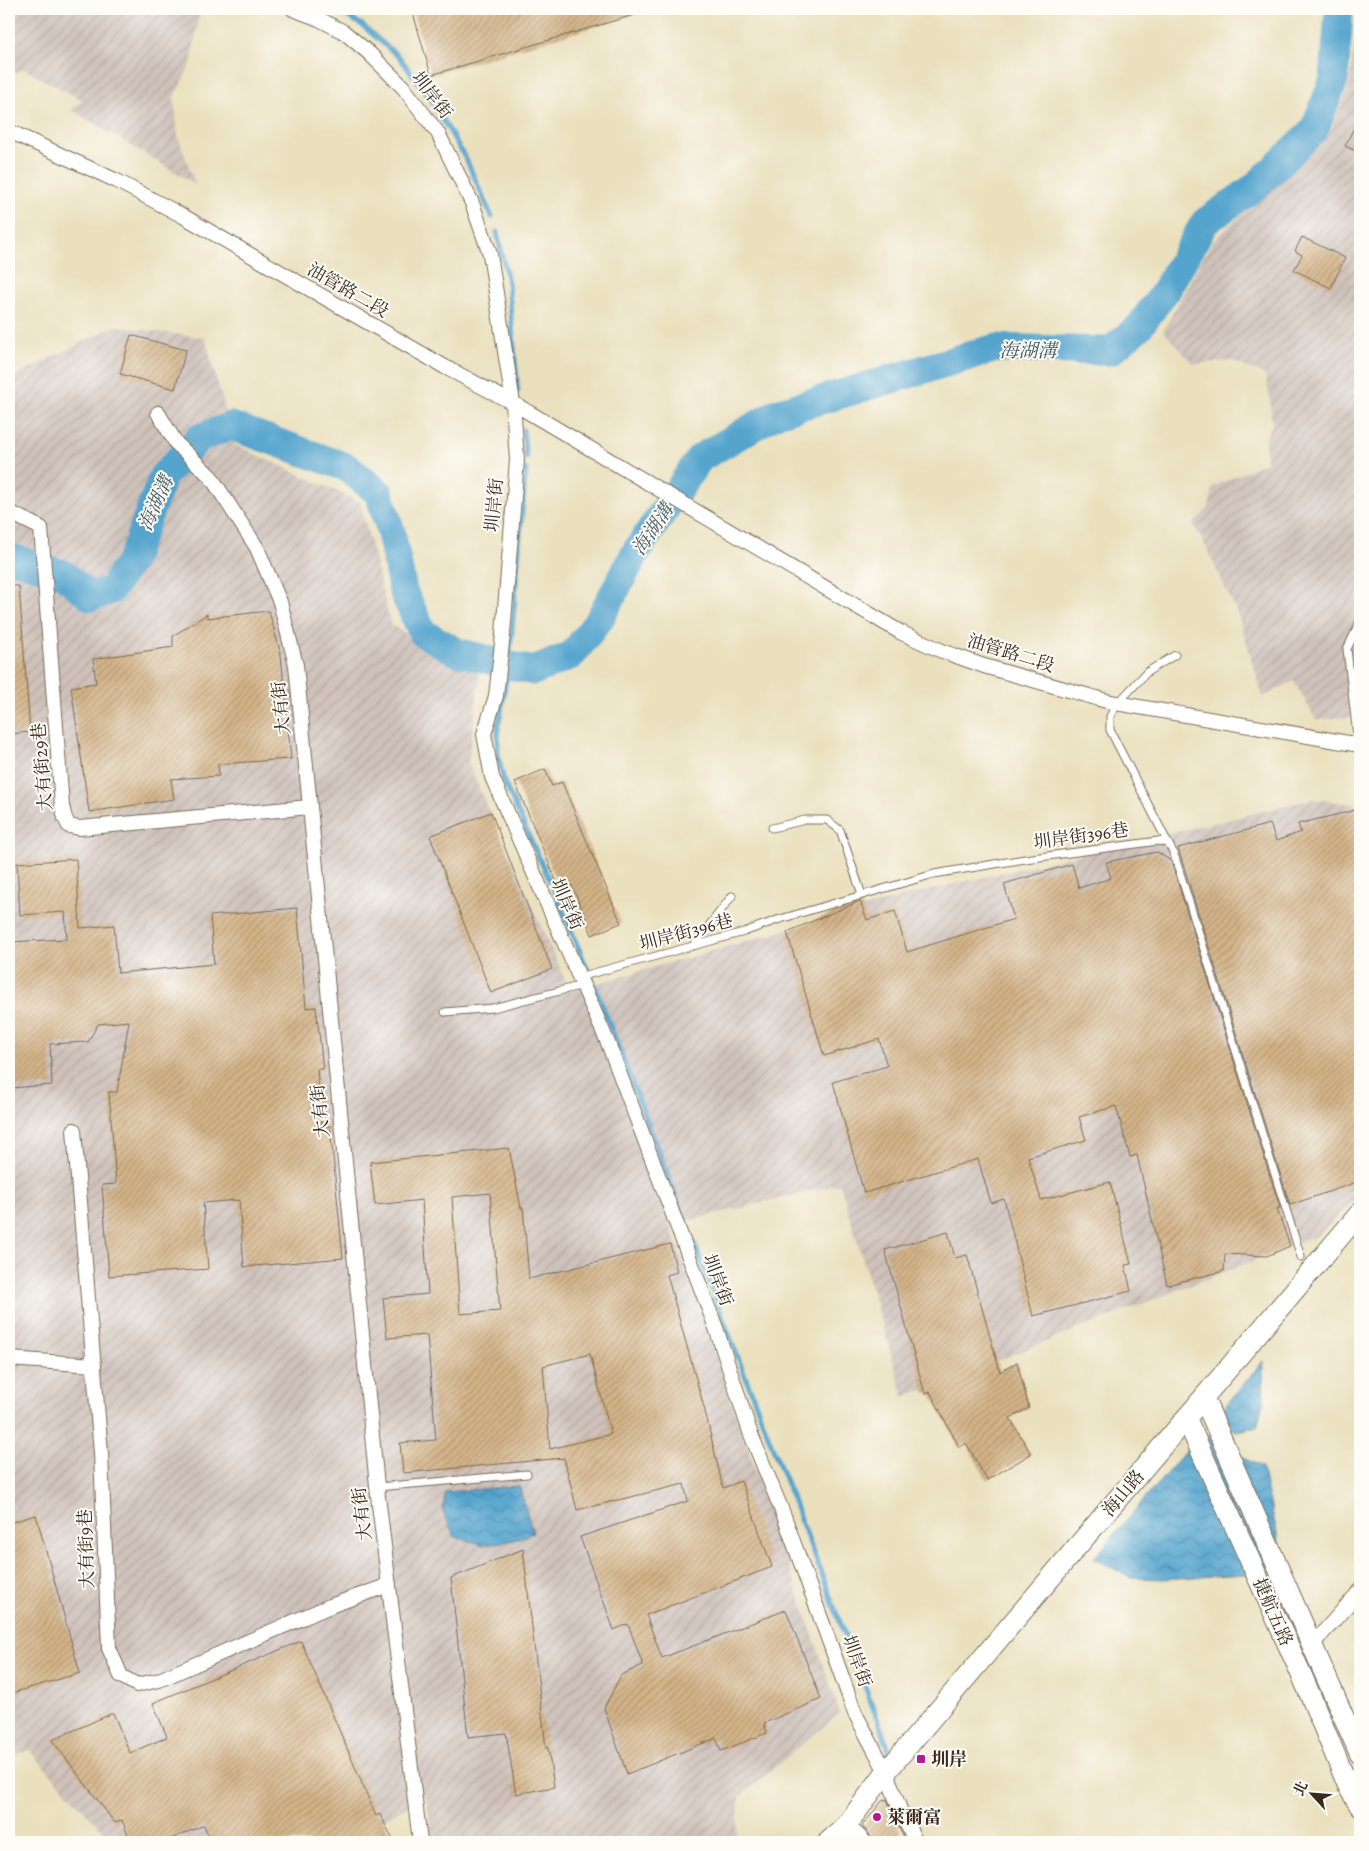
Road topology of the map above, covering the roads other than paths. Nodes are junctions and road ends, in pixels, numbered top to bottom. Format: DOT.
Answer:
graph roads {
  1 [pos="293,9"];
  2 [pos="9,132"];
  3 [pos="513,403"];
  4 [pos="158,413"];
  5 [pos="9,512"];
  6 [pos="1360,622"];
  7 [pos="1175,655"];
  8 [pos="1118,703"];
  9 [pos="1359,744"];
  10 [pos="310,807"];
  11 [pos="772,828"];
  12 [pos="1168,843"];
  13 [pos="862,895"];
  14 [pos="732,896"];
  15 [pos="694,946"];
  16 [pos="581,980"];
  17 [pos="445,1012"];
  18 [pos="74,1130"];
  19 [pos="1360,1213"];
  20 [pos="1301,1257"];
  21 [pos="9,1359"];
  22 [pos="94,1365"];
  23 [pos="1204,1399"];
  24 [pos="1186,1418"];
  25 [pos="527,1474"];
  26 [pos="377,1487"];
  27 [pos="389,1585"];
  28 [pos="1360,1591"];
  29 [pos="1312,1645"];
  30 [pos="1360,1754"];
  31 [pos="886,1772"];
  32 [pos="1360,1806"];
  33 [pos="845,1827"];
  34 [pos="420,1842"];
  35 [pos="828,1842"];
  36 [pos="861,1842"];
  37 [pos="916,1842"];
  1 -- 3 [label="street, 圳岸街"];
  2 -- 3 [label="street, 油管路二段"];
  3 -- 8 [label="street, 油管路二段"];
  3 -- 16 [label="street, 圳岸街"];
  4 -- 10 [label="street, 大有街"];
  5 -- 10 [label="street, 大有街29巷"];
  6 -- 9 [label="lane"];
  7 -- 8 [label="lane"];
  8 -- 9 [label="street, 油管路二段"];
  8 -- 12 [label="lane"];
  10 -- 26 [label="street, 大有街"];
  11 -- 13 [label="lane"];
  12 -- 13 [label="lane, 圳岸街396巷"];
  12 -- 20 [label="lane"];
  13 -- 15 [label="lane, 圳岸街396巷"];
  14 -- 15 [label="lane"];
  15 -- 16 [label="lane, 圳岸街396巷"];
  16 -- 17 [label="lane, 圳岸街396巷"];
  16 -- 31 [label="street, 圳岸街"];
  18 -- 22 [label="street, 大有街9巷"];
  19 -- 23 [label="street, 海山路"];
  21 -- 22 [label="street"];
  22 -- 27 [label="street, 大有街9巷"];
  23 -- 24 [label="street, 海山路"];
  23 -- 29 [label="street, 捷航五路"];
  24 -- 31 [label="street, 海山路"];
  24 -- 32 [label="street, 捷航五路"];
  25 -- 26 [label="lane"];
  26 -- 27 [label="street, 大有街"];
  27 -- 34 [label="street, 大有街"];
  28 -- 29 [label="street"];
  29 -- 30 [label="street, 捷航五路"];
  31 -- 33 [label="street, 海山路"];
  31 -- 37 [label="street, 圳岸街"];
  33 -- 35 [label="street, 海山路"];
  33 -- 36 [label="street"];
}
